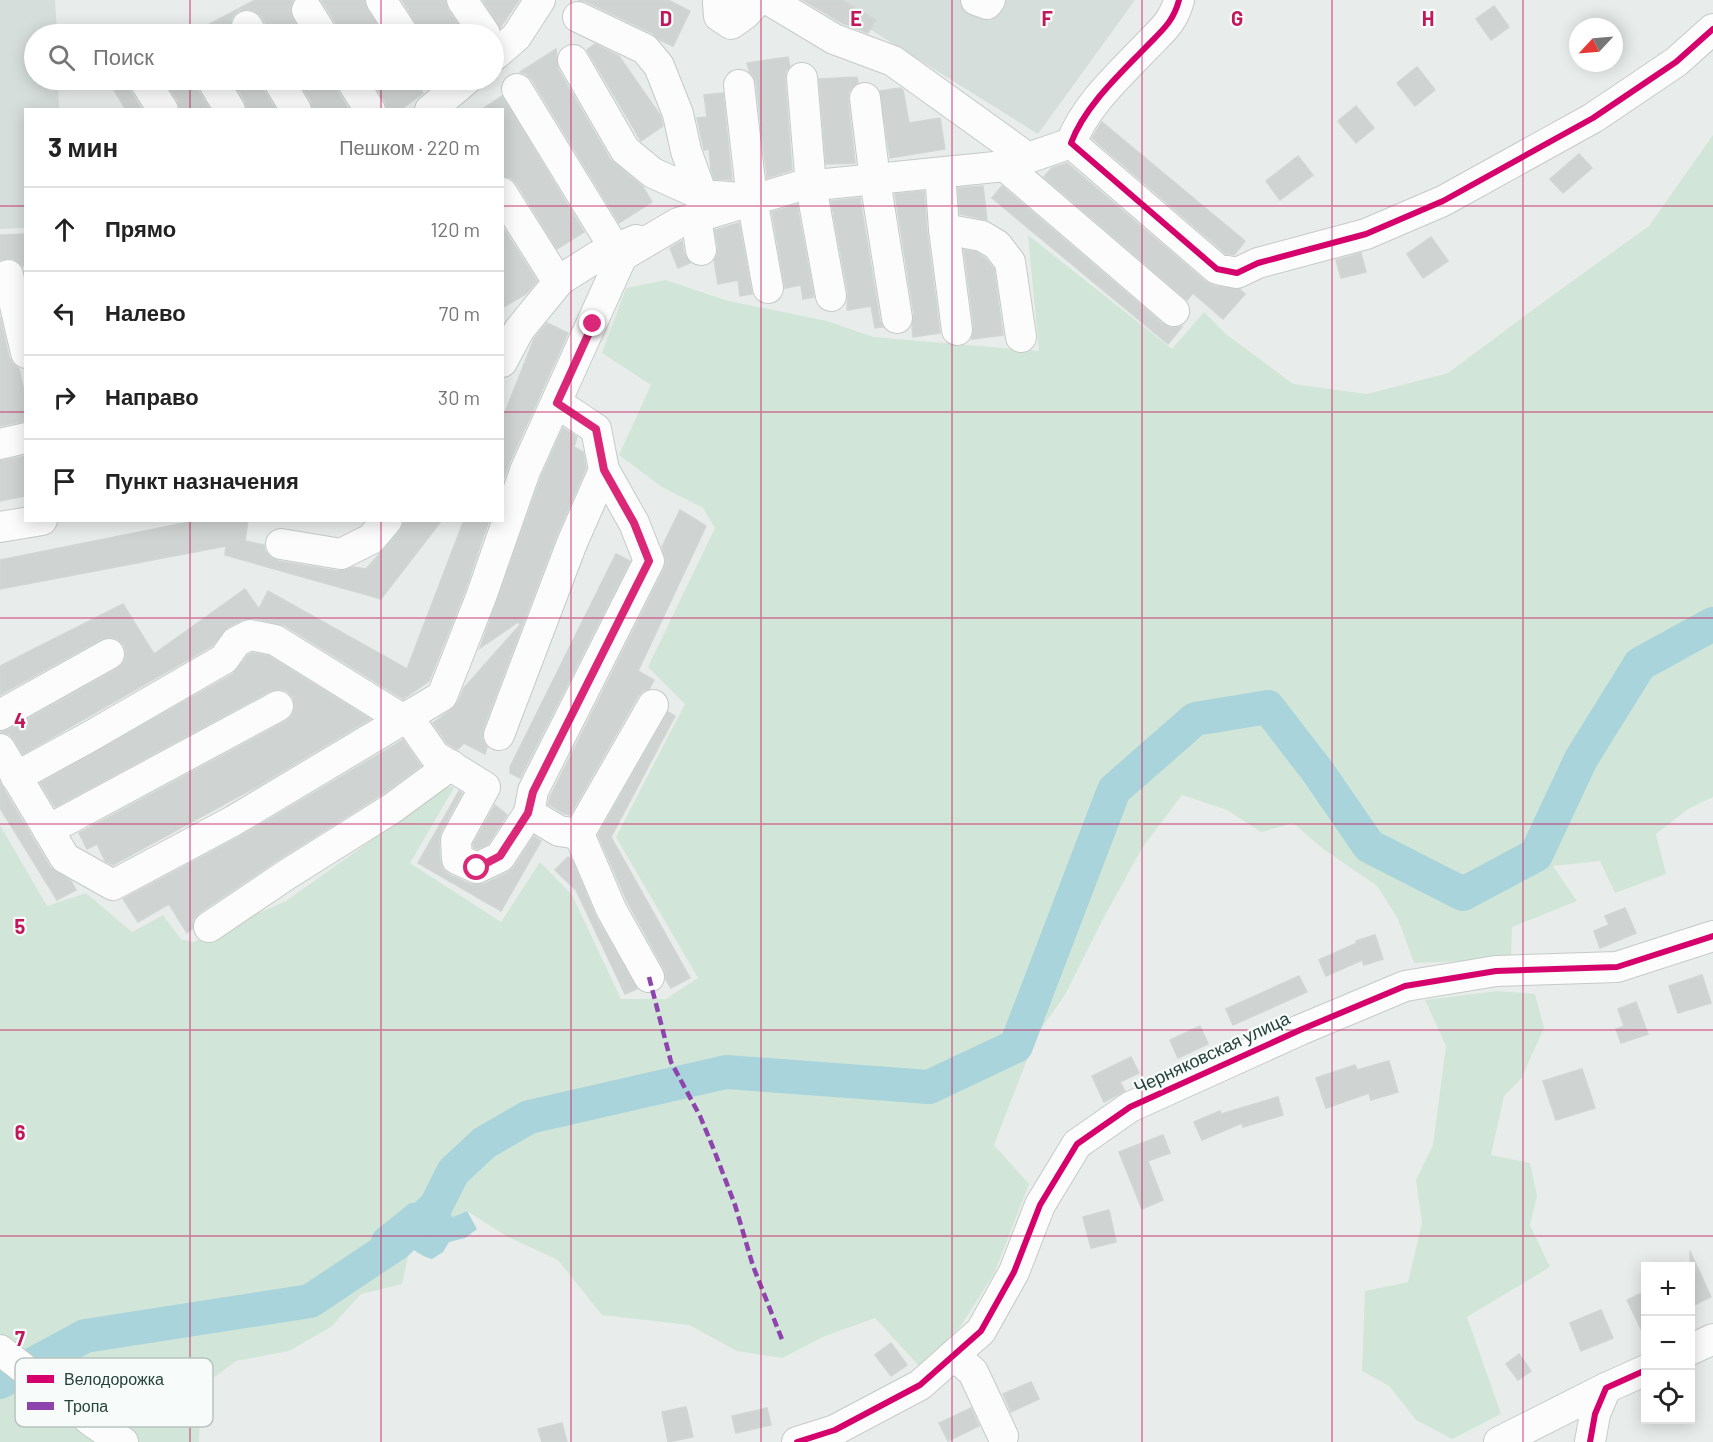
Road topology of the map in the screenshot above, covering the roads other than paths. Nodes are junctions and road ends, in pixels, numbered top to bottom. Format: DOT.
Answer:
graph roads {
  1 [pos="381,0"];
  2 [pos="462,0"];
  3 [pos="540,0"];
  4 [pos="722,0"];
  5 [pos="758,0"];
  6 [pos="769,0"];
  7 [pos="976,0"];
  8 [pos="990,0"];
  9 [pos="1179,0"];
  10 [pos="578,17"];
  11 [pos="397,24"];
  12 [pos="477,24"];
  13 [pos="1713,29"];
  14 [pos="504,42"];
  15 [pos="573,60"];
  16 [pos="802,78"];
  17 [pos="739,85"];
  18 [pos="517,89"];
  19 [pos="150,90"];
  20 [pos="218,90"];
  21 [pos="284,90"];
  22 [pos="357,90"];
  23 [pos="865,98"];
  24 [pos="162,108"];
  25 [pos="229,108"];
  26 [pos="295,108"];
  27 [pos="369,108"];
  28 [pos="1071,143"];
  29 [pos="1017,162"];
  30 [pos="940,173"];
  31 [pos="875,180"];
  32 [pos="811,186"];
  33 [pos="504,196"];
  34 [pos="752,200"];
  35 [pos="692,212"];
  36 [pos="944,229"];
  37 [pos="615,249"];
  38 [pos="702,250"];
  39 [pos="11,274"];
  40 [pos="558,282"];
  41 [pos="768,288"];
  42 [pos="831,296"];
  43 [pos="536,309"];
  44 [pos="1173,311"];
  45 [pos="504,317"];
  46 [pos="897,318"];
  47 [pos="957,330"];
  48 [pos="1021,337"];
  49 [pos="24,342"];
  50 [pos="504,358"];
  51 [pos="557,403"];
  52 [pos="24,438"];
  53 [pos="0,444"];
  54 [pos="604,470"];
  55 [pos="30,522"];
  56 [pos="385,522"];
  57 [pos="0,527"];
  58 [pos="281,544"];
  59 [pos="109,654"];
  60 [pos="653,705"];
  61 [pos="278,706"];
  62 [pos="0,715"];
  63 [pos="405,717"];
  64 [pos="499,735"];
  65 [pos="0,749"];
  66 [pos="451,765"];
  67 [pos="16,777"];
  68 [pos="528,813"];
  69 [pos="48,830"];
  70 [pos="579,834"];
  71 [pos="209,927"];
  72 [pos="1713,936"];
  73 [pos="648,977"];
  74 [pos="1713,1339"];
  75 [pos="1695,1348"];
  76 [pos="0,1350"];
  77 [pos="954,1355"];
  78 [pos="15,1362"];
  79 [pos="1641,1375"];
  80 [pos="1597,1415"];
  81 [pos="100,1427"];
  82 [pos="1003,1436"];
  83 [pos="123,1442"];
  84 [pos="797,1442"];
  85 [pos="1499,1442"];
  1 -- 11 [label="street"];
  2 -- 12 [label="street"];
  3 -- 14 [label="street"];
  4 -- 5 [label="street"];
  6 -- 29 [label="street"];
  7 -- 8 [label="street"];
  9 -- 28 [label="street"];
  10 -- 35 [label="street"];
  13 -- 28 [label="street"];
  15 -- 35 [label="street"];
  16 -- 32 [label="street"];
  17 -- 34 [label="street"];
  18 -- 37 [label="street"];
  19 -- 24 [label="street"];
  20 -- 25 [label="street"];
  21 -- 26 [label="street"];
  22 -- 27 [label="street"];
  23 -- 31 [label="street"];
  28 -- 29 [label="street"];
  29 -- 30 [label="street"];
  29 -- 44 [label="street"];
  30 -- 31 [label="street"];
  30 -- 36 [label="street"];
  31 -- 32 [label="street"];
  31 -- 46 [label="street"];
  32 -- 34 [label="street"];
  32 -- 42 [label="street"];
  33 -- 40 [label="street"];
  34 -- 35 [label="street"];
  34 -- 41 [label="street"];
  35 -- 37 [label="street"];
  35 -- 38 [label="street"];
  35 -- 51 [label="street"];
  36 -- 47 [label="street"];
  36 -- 48 [label="street"];
  37 -- 40 [label="street"];
  39 -- 49 [label="street"];
  40 -- 43 [label="street"];
  43 -- 45 [label="street"];
  43 -- 50 [label="street"];
  51 -- 54 [label="street"];
  51 -- 63 [label="street"];
  52 -- 53 [label="street"];
  54 -- 64 [label="street"];
  54 -- 68 [label="street"];
  55 -- 57 [label="street"];
  56 -- 58 [label="street"];
  59 -- 62 [label="street"];
  60 -- 70 [label="street"];
  61 -- 69 [label="street"];
  63 -- 66 [label="street"];
  63 -- 67 [label="street"];
  63 -- 69 [label="street"];
  65 -- 67 [label="street"];
  66 -- 68 [label="street"];
  66 -- 71 [label="street"];
  67 -- 69 [label="street"];
  68 -- 70 [label="street"];
  70 -- 73 [label="street"];
  72 -- 77 [label="street, Черняковская улица"];
  74 -- 75 [label="street"];
  76 -- 78 [label="street"];
  77 -- 82 [label="street"];
  77 -- 84 [label="street, Черняковская улица"];
  79 -- 80 [label="street"];
  80 -- 85 [label="street"];
  81 -- 83 [label="street"];
}
